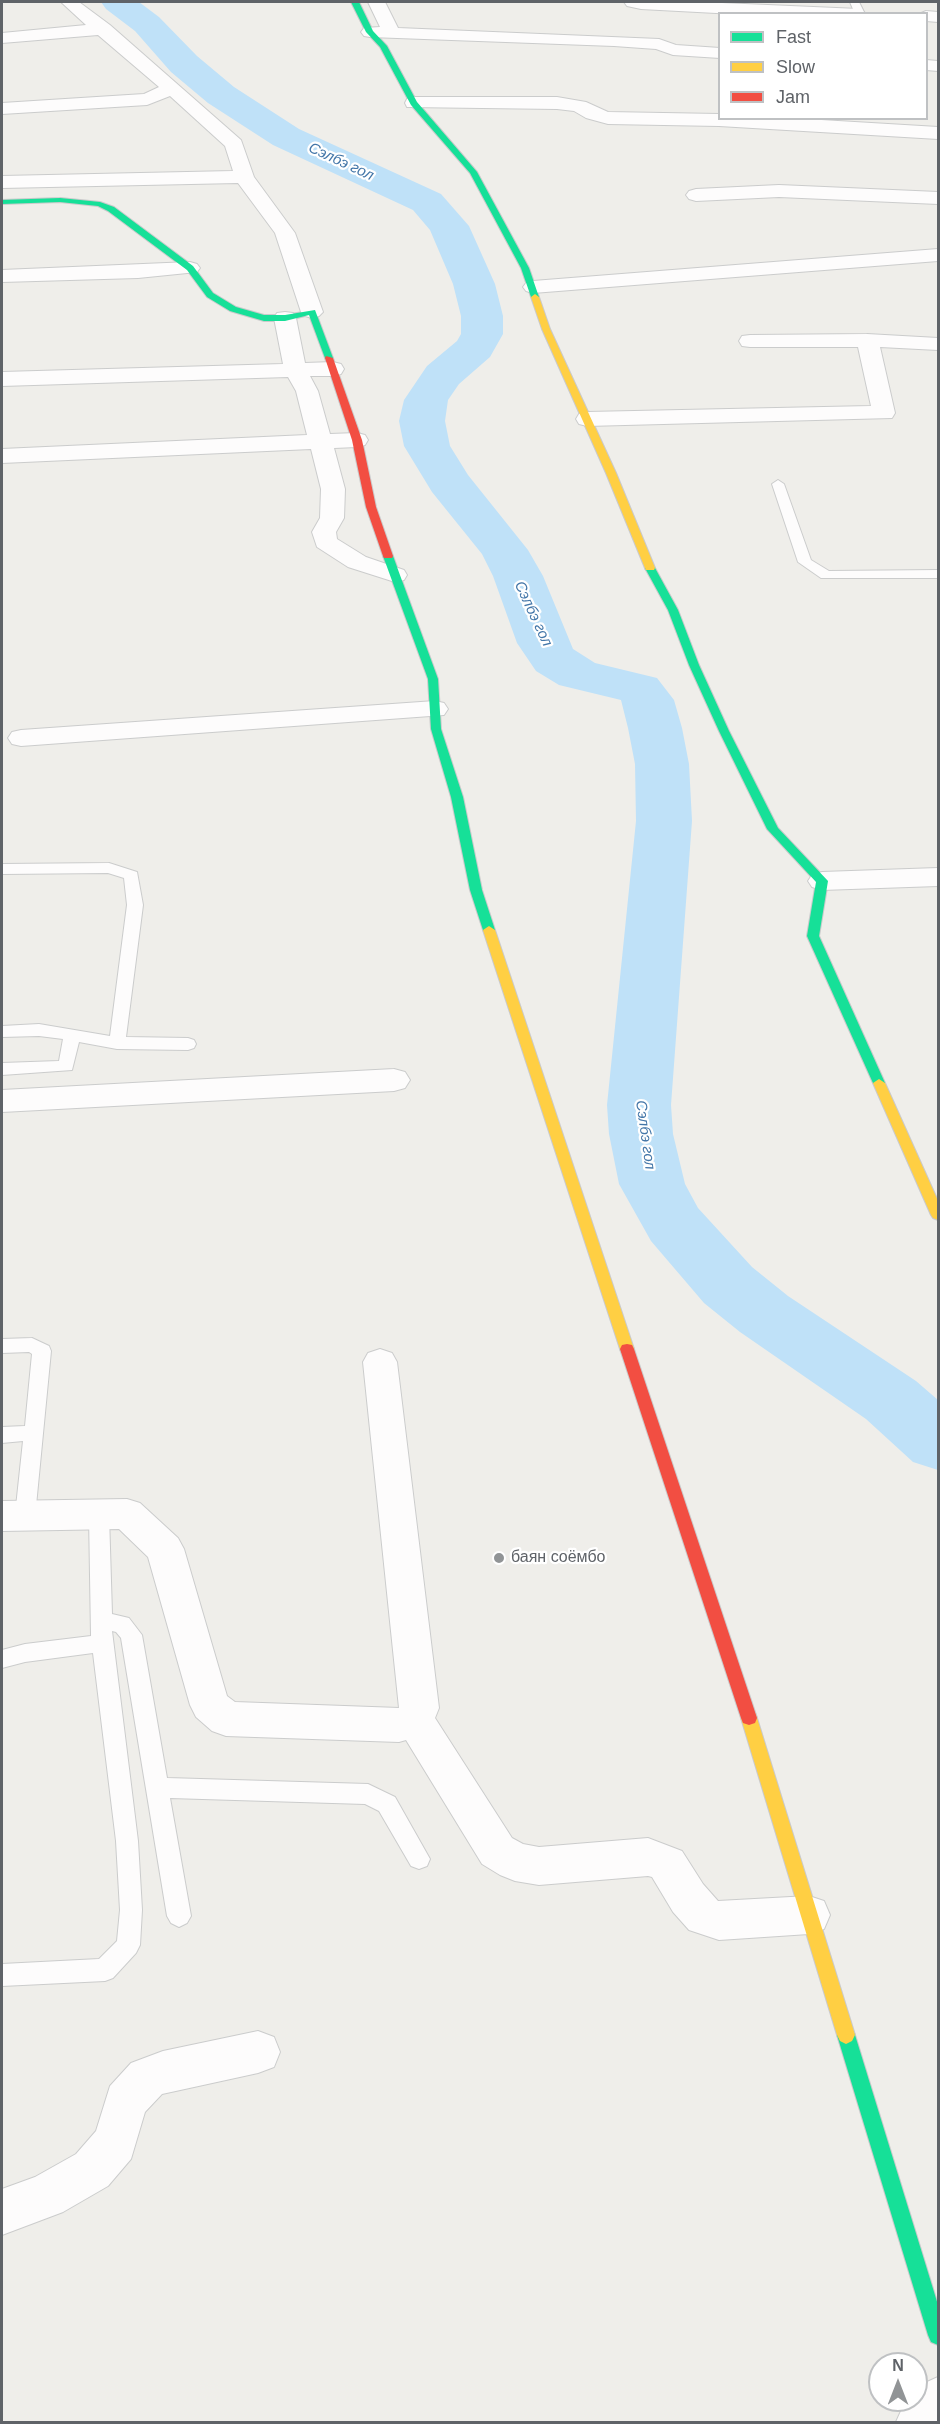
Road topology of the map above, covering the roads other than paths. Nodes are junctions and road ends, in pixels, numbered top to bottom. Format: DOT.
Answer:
graph roads {
  1 [pos="69,2"];
  2 [pos="355,2"];
  3 [pos="377,2"];
  4 [pos="633,2"];
  5 [pos="815,12"];
  6 [pos="104,29"];
  7 [pos="370,32"];
  8 [pos="392,32"];
  9 [pos="2,38"];
  10 [pos="718,52"];
  11 [pos="172,88"];
  12 [pos="414,103"];
  13 [pos="2,109"];
  14 [pos="939,133"];
  15 [pos="244,177"];
  16 [pos="2,182"];
  17 [pos="696,195"];
  18 [pos="939,198"];
  19 [pos="2,202"];
  20 [pos="939,255"];
  21 [pos="190,268"];
  22 [pos="2,276"];
  23 [pos="532,287"];
  24 [pos="312,312"];
  25 [pos="285,318"];
  26 [pos="750,340"];
  27 [pos="867,340"];
  28 [pos="939,344"];
  29 [pos="333,369"];
  30 [pos="295,370"];
  31 [pos="2,379"];
  32 [pos="587,419"];
  33 [pos="357,440"];
  34 [pos="319,442"];
  35 [pos="2,456"];
  36 [pos="778,484"];
  37 [pos="939,574"];
  38 [pos="395,575"];
  39 [pos="435,709"];
  40 [pos="21,738"];
  41 [pos="2,868"];
  42 [pos="939,877"];
  43 [pos="822,881"];
  44 [pos="2,1031"];
  45 [pos="72,1035"];
  46 [pos="117,1043"];
  47 [pos="188,1044"];
  48 [pos="2,1069"];
  49 [pos="394,1080"];
  50 [pos="2,1101"];
  51 [pos="939,1215"];
  52 [pos="2,1346"];
  53 [pos="380,1362"];
  54 [pos="34,1433"];
  55 [pos="2,1435"];
  56 [pos="99,1515"];
  57 [pos="13,1516"];
  58 [pos="101,1621"];
  59 [pos="102,1643"];
  60 [pos="2,1659"];
  61 [pos="415,1720"];
  62 [pos="158,1788"];
  63 [pos="419,1860"];
  64 [pos="809,1915"];
  65 [pos="179,1916"];
  66 [pos="2,1975"];
  67 [pos="258,2052"];
  68 [pos="2,2212"];
  69 [pos="939,2335"];
  70 [pos="939,2401"];
  71 [pos="920,2422"];
  1 -- 6 [label="street"];
  2 -- 7 [label="street"];
  3 -- 8 [label="street"];
  4 -- 5 [label="street"];
  6 -- 9 [label="street"];
  6 -- 11 [label="street"];
  7 -- 8 [label="street"];
  7 -- 12 [label="street"];
  8 -- 10 [label="street"];
  11 -- 13 [label="street"];
  11 -- 15 [label="street"];
  12 -- 14 [label="street"];
  12 -- 23 [label="street"];
  15 -- 16 [label="street"];
  15 -- 24 [label="street"];
  17 -- 18 [label="street"];
  19 -- 21 [label="street"];
  20 -- 23 [label="street"];
  21 -- 22 [label="street"];
  21 -- 25 [label="street"];
  23 -- 32 [label="street"];
  24 -- 25 [label="street"];
  24 -- 29 [label="street"];
  25 -- 30 [label="street"];
  26 -- 27 [label="street"];
  27 -- 28 [label="street"];
  27 -- 32 [label="street"];
  29 -- 30 [label="street"];
  29 -- 33 [label="street"];
  30 -- 31 [label="street"];
  30 -- 34 [label="street"];
  32 -- 43 [label="street"];
  33 -- 34 [label="street"];
  33 -- 38 [label="street"];
  34 -- 35 [label="street"];
  34 -- 38 [label="street"];
  36 -- 37 [label="lane"];
  38 -- 39 [label="street"];
  39 -- 40 [label="street"];
  39 -- 64 [label="street"];
  41 -- 46 [label="lane"];
  42 -- 43 [label="street"];
  43 -- 51 [label="street"];
  44 -- 45 [label="lane"];
  45 -- 46 [label="lane"];
  45 -- 48 [label="lane"];
  46 -- 47 [label="lane"];
  49 -- 50 [label="street"];
  52 -- 54 [label="lane"];
  53 -- 61 [label="street"];
  54 -- 55 [label="lane"];
  54 -- 57 [label="lane"];
  56 -- 57 [label="street"];
  56 -- 58 [label="lane"];
  56 -- 61 [label="street"];
  58 -- 59 [label="lane"];
  58 -- 62 [label="lane"];
  59 -- 60 [label="lane"];
  59 -- 66 [label="lane"];
  61 -- 64 [label="street"];
  62 -- 63 [label="lane"];
  62 -- 65 [label="lane"];
  64 -- 69 [label="street"];
  67 -- 68 [label="street"];
  70 -- 71 [label="street"];
}
